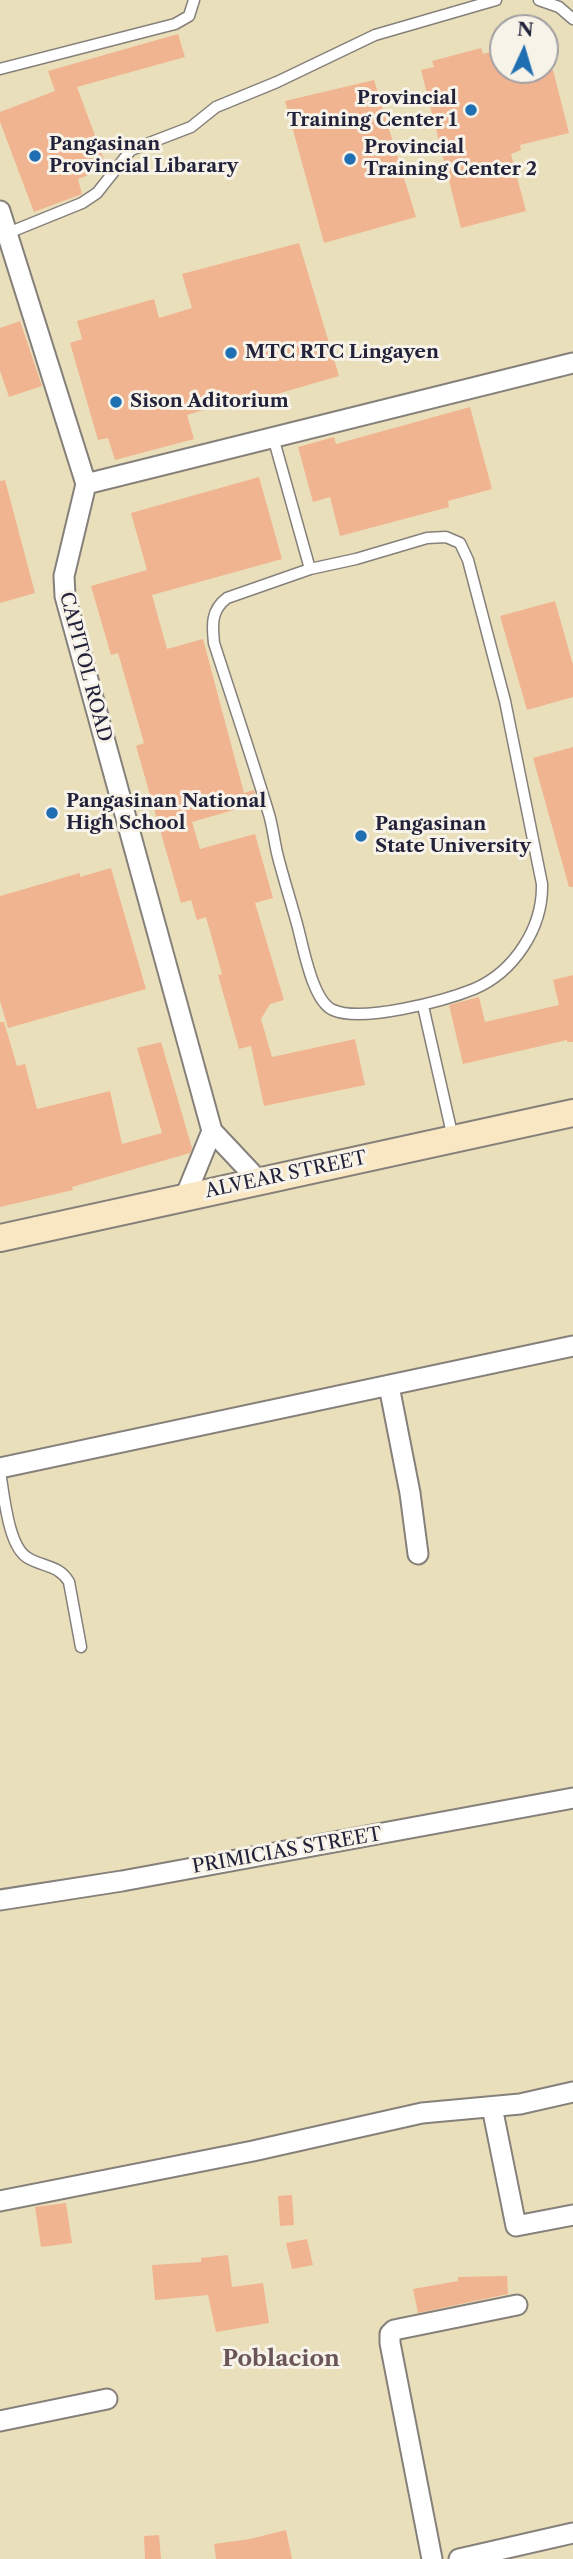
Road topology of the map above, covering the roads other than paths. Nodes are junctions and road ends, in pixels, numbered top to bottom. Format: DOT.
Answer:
graph roads {
  1 [pos="194,0"];
  2 [pos="496,0"];
  3 [pos="539,0"];
  4 [pos="573,19"];
  5 [pos="0,69"];
  6 [pos="3,222"];
  7 [pos="573,362"];
  8 [pos="273,437"];
  9 [pos="86,484"];
  10 [pos="310,569"];
  11 [pos="423,1006"];
  12 [pos="573,1113"];
  13 [pos="212,1132"];
  14 [pos="453,1139"];
  15 [pos="259,1181"];
  16 [pos="185,1197"];
  17 [pos="0,1238"];
  18 [pos="573,1346"];
  19 [pos="389,1386"];
  20 [pos="0,1470"];
  21 [pos="418,1554"];
  22 [pos="81,1647"];
  23 [pos="573,1798"];
  24 [pos="0,1900"];
  25 [pos="573,2092"];
  26 [pos="492,2108"];
  27 [pos="0,2201"];
  28 [pos="573,2215"];
  29 [pos="517,2305"];
  30 [pos="107,2399"];
  31 [pos="0,2421"];
  32 [pos="573,2533"];
  33 [pos="432,2559"];
  34 [pos="459,2559"];
  1 -- 5 [label="lane"];
  2 -- 6 [label="lane"];
  3 -- 4 [label="lane"];
  6 -- 9 [label="street"];
  7 -- 8 [label="street"];
  8 -- 9 [label="street"];
  8 -- 10 [label="lane"];
  9 -- 13 [label="street, CAPITOL ROAD"];
  10 -- 11 [label="lane"];
  10 -- 11 [label="lane"];
  11 -- 14 [label="lane"];
  12 -- 14 [label="street, ALVEAR STREET"];
  13 -- 15 [label="street, CAPITOL ROAD"];
  13 -- 16 [label="street"];
  14 -- 15 [label="street, ALVEAR STREET"];
  15 -- 16 [label="street, ALVEAR STREET"];
  16 -- 17 [label="street, ALVEAR STREET"];
  18 -- 19 [label="street"];
  19 -- 20 [label="street"];
  19 -- 21 [label="street"];
  20 -- 22 [label="lane"];
  23 -- 24 [label="street, PRIMICIAS STREET"];
  25 -- 26 [label="street"];
  26 -- 27 [label="street"];
  26 -- 28 [label="street"];
  29 -- 33 [label="street"];
  30 -- 31 [label="street"];
  32 -- 34 [label="street"];
}
